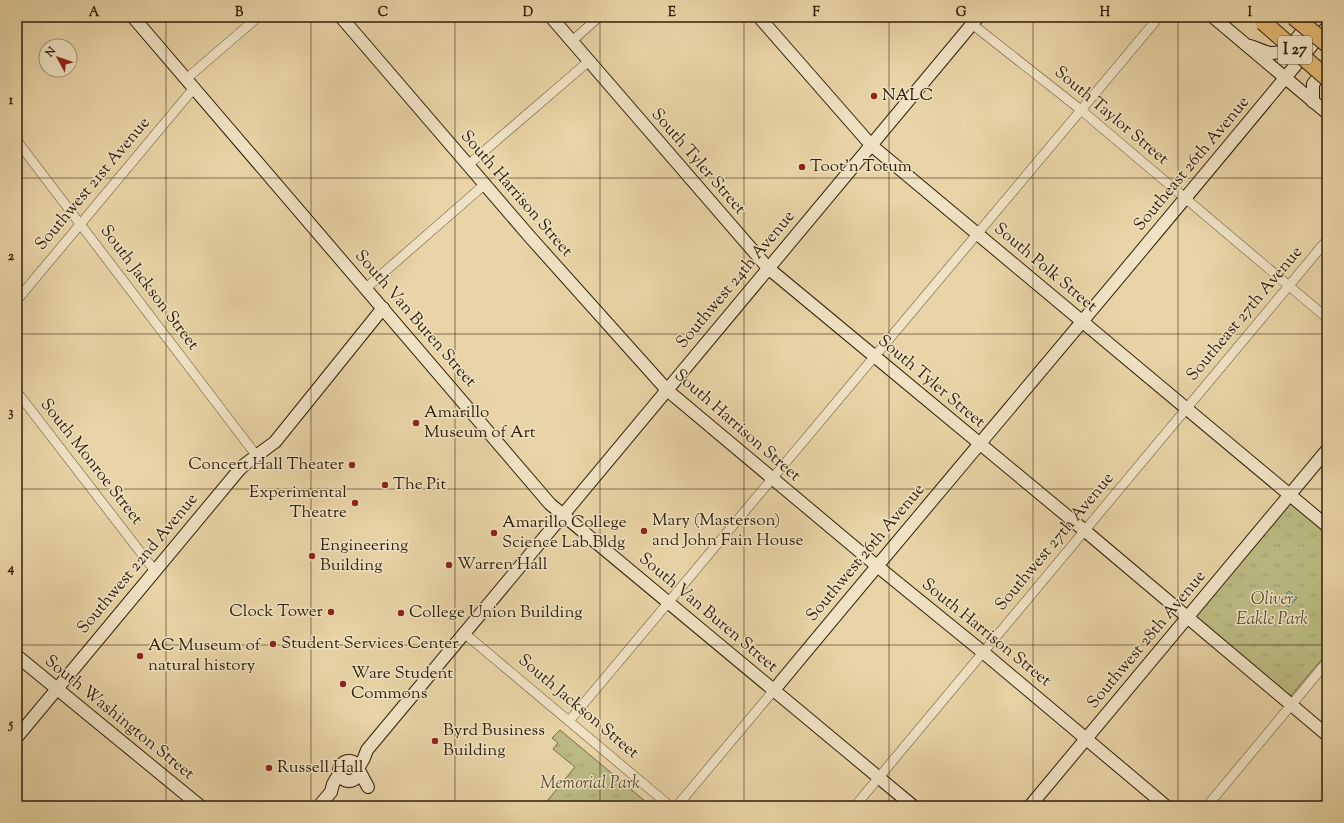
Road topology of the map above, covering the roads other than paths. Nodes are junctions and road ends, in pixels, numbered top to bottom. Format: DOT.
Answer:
graph roads {
  1 [pos="133,17"];
  2 [pos="258,17"];
  3 [pos="341,17"];
  4 [pos="551,17"];
  5 [pos="599,17"];
  6 [pos="759,17"];
  7 [pos="1159,17"];
  8 [pos="1213,17"];
  9 [pos="1294,17"];
  10 [pos="1311,17"];
  11 [pos="972,19"];
  12 [pos="1263,22"];
  13 [pos="1327,27"];
  14 [pos="572,41"];
  15 [pos="1243,44"];
  16 [pos="1327,44"];
  17 [pos="589,61"];
  18 [pos="1327,66"];
  19 [pos="186,78"];
  20 [pos="1327,78"];
  21 [pos="1285,79"];
  22 [pos="194,88"];
  23 [pos="1313,102"];
  24 [pos="1081,110"];
  25 [pos="1327,113"];
  26 [pos="17,141"];
  27 [pos="871,145"];
  28 [pos="468,165"];
  29 [pos="484,185"];
  30 [pos="1186,199"];
  31 [pos="80,224"];
  32 [pos="977,234"];
  33 [pos="1327,240"];
  34 [pos="768,268"];
  35 [pos="1289,286"];
  36 [pos="366,288"];
  37 [pos="17,300"];
  38 [pos="383,308"];
  39 [pos="1327,318"];
  40 [pos="1082,321"];
  41 [pos="874,357"];
  42 [pos="667,390"];
  43 [pos="17,392"];
  44 [pos="1187,408"];
  45 [pos="980,444"];
  46 [pos="1327,450"];
  47 [pos="256,455"];
  48 [pos="772,479"];
  49 [pos="1290,495"];
  50 [pos="563,515"];
  51 [pos="1327,526"];
  52 [pos="1084,530"];
  53 [pos="877,566"];
  54 [pos="155,571"];
  55 [pos="668,603"];
  56 [pos="1188,618"];
  57 [pos="464,633"];
  58 [pos="984,653"];
  59 [pos="17,656"];
  60 [pos="1327,662"];
  61 [pos="56,689"];
  62 [pos="774,690"];
  63 [pos="1292,705"];
  64 [pos="569,721"];
  65 [pos="1327,735"];
  66 [pos="17,737"];
  67 [pos="1087,739"];
  68 [pos="879,777"];
  69 [pos="200,806"];
  70 [pos="319,806"];
  71 [pos="670,806"];
  72 [pos="677,806"];
  73 [pos="855,806"];
  74 [pos="913,806"];
  75 [pos="1030,806"];
  76 [pos="1166,806"];
  77 [pos="1207,806"];
  1 -- 19 [label="main road, South Van Buren Street"];
  2 -- 19 [label="street"];
  3 -- 28 [label="main road, South Harrison Street"];
  4 -- 14 [label="main road, South Tyler Street"];
  5 -- 14 [label="street"];
  6 -- 27 [label="main road, South Polk Street"];
  7 -- 24 [label="street"];
  8 -- 15 [label="main road"];
  9 -- 16 [label="highway, I 27, bridge"];
  10 -- 15 [label="main road"];
  11 -- 24 [label="street, South Taylor Street"];
  11 -- 27 [label="main road, Southwest 24th Avenue"];
  12 -- 20 [label="highway, I 27, bridge"];
  13 -- 21 [label="main road, Southeast 26th Avenue"];
  14 -- 17 [label="main road, South Tyler Street"];
  15 -- 21 [label="main road"];
  17 -- 28 [label="street"];
  17 -- 34 [label="main road, South Tyler Street"];
  18 -- 23 [label="main road"];
  19 -- 22 [label="main road, South Van Buren Street"];
  21 -- 23 [label="main road"];
  21 -- 30 [label="main road, Southeast 26th Avenue"];
  22 -- 31 [label="street, Southwest 21st Avenue"];
  22 -- 36 [label="main road, South Van Buren Street"];
  23 -- 25 [label="main road"];
  24 -- 30 [label="street, South Taylor Street"];
  24 -- 32 [label="street"];
  26 -- 31 [label="street, South Jackson Street"];
  27 -- 32 [label="main road, South Polk Street"];
  27 -- 34 [label="main road, Southwest 24th Avenue"];
  28 -- 29 [label="main road, South Harrison Street"];
  29 -- 36 [label="street"];
  29 -- 42 [label="main road, South Harrison Street"];
  30 -- 35 [label="street, South Taylor Street"];
  30 -- 40 [label="main road, Southeast 26th Avenue"];
  31 -- 37 [label="street, Southwest 21st Avenue"];
  31 -- 47 [label="street, South Jackson Street"];
  32 -- 40 [label="main road, South Polk Street"];
  32 -- 41 [label="street"];
  33 -- 35 [label="street, Southeast 27th Avenue"];
  34 -- 41 [label="main road, South Tyler Street"];
  34 -- 42 [label="main road, Southwest 24th Avenue"];
  35 -- 39 [label="street, South Taylor Street"];
  35 -- 44 [label="street, Southeast 27th Avenue"];
  36 -- 38 [label="main road, South Van Buren Street"];
  38 -- 47 [label="main road, Southwest 22nd Avenue"];
  38 -- 50 [label="main road, South Van Buren Street"];
  40 -- 44 [label="main road, South Polk Street"];
  40 -- 45 [label="main road, Southwest 26th Avenue"];
  41 -- 45 [label="main road, South Tyler Street"];
  41 -- 48 [label="street"];
  42 -- 48 [label="main road, South Harrison Street"];
  42 -- 50 [label="main road, Southwest 24th Avenue"];
  43 -- 54 [label="street, South Monroe Street"];
  44 -- 49 [label="main road, South Polk Street"];
  44 -- 52 [label="street, Southwest 27th Avenue"];
  45 -- 52 [label="main road, South Tyler Street"];
  45 -- 53 [label="main road, Southwest 26th Avenue"];
  46 -- 49 [label="main road, Southwest 28th Avenue"];
  47 -- 54 [label="main road, Southwest 22nd Avenue"];
  48 -- 53 [label="main road, South Harrison Street"];
  48 -- 55 [label="street"];
  49 -- 51 [label="main road, South Polk Street"];
  49 -- 56 [label="main road, Southwest 28th Avenue"];
  50 -- 55 [label="main road, South Van Buren Street"];
  50 -- 57 [label="main road, Southwest 24th Avenue"];
  52 -- 56 [label="main road, South Tyler Street"];
  52 -- 58 [label="street, Southwest 27th Avenue"];
  53 -- 58 [label="main road, South Harrison Street"];
  53 -- 62 [label="main road, Southwest 26th Avenue"];
  54 -- 61 [label="main road, Southwest 22nd Avenue"];
  55 -- 62 [label="main road, South Van Buren Street"];
  55 -- 64 [label="street"];
  56 -- 63 [label="main road, South Tyler Street"];
  56 -- 67 [label="main road, Southwest 28th Avenue"];
  57 -- 64 [label="street, South Jackson Street"];
  57 -- 70 [label="main road, Southwest 24th Avenue"];
  58 -- 67 [label="main road, South Harrison Street"];
  58 -- 68 [label="street, Southwest 27th Avenue"];
  59 -- 61 [label="main road, South Washington Street"];
  60 -- 63 [label="street"];
  61 -- 66 [label="main road, Southwest 22nd Avenue"];
  61 -- 69 [label="main road, South Washington Street"];
  62 -- 68 [label="main road, South Van Buren Street"];
  62 -- 72 [label="street, Southwest 26th Avenue"];
  63 -- 65 [label="main road, South Tyler Street"];
  63 -- 77 [label="street"];
  64 -- 71 [label="street, South Jackson Street"];
  67 -- 75 [label="main road, Southwest 28th Avenue"];
  67 -- 76 [label="main road, South Harrison Street"];
  68 -- 73 [label="street, Southwest 27th Avenue"];
  68 -- 74 [label="main road, South Van Buren Street"];
}
